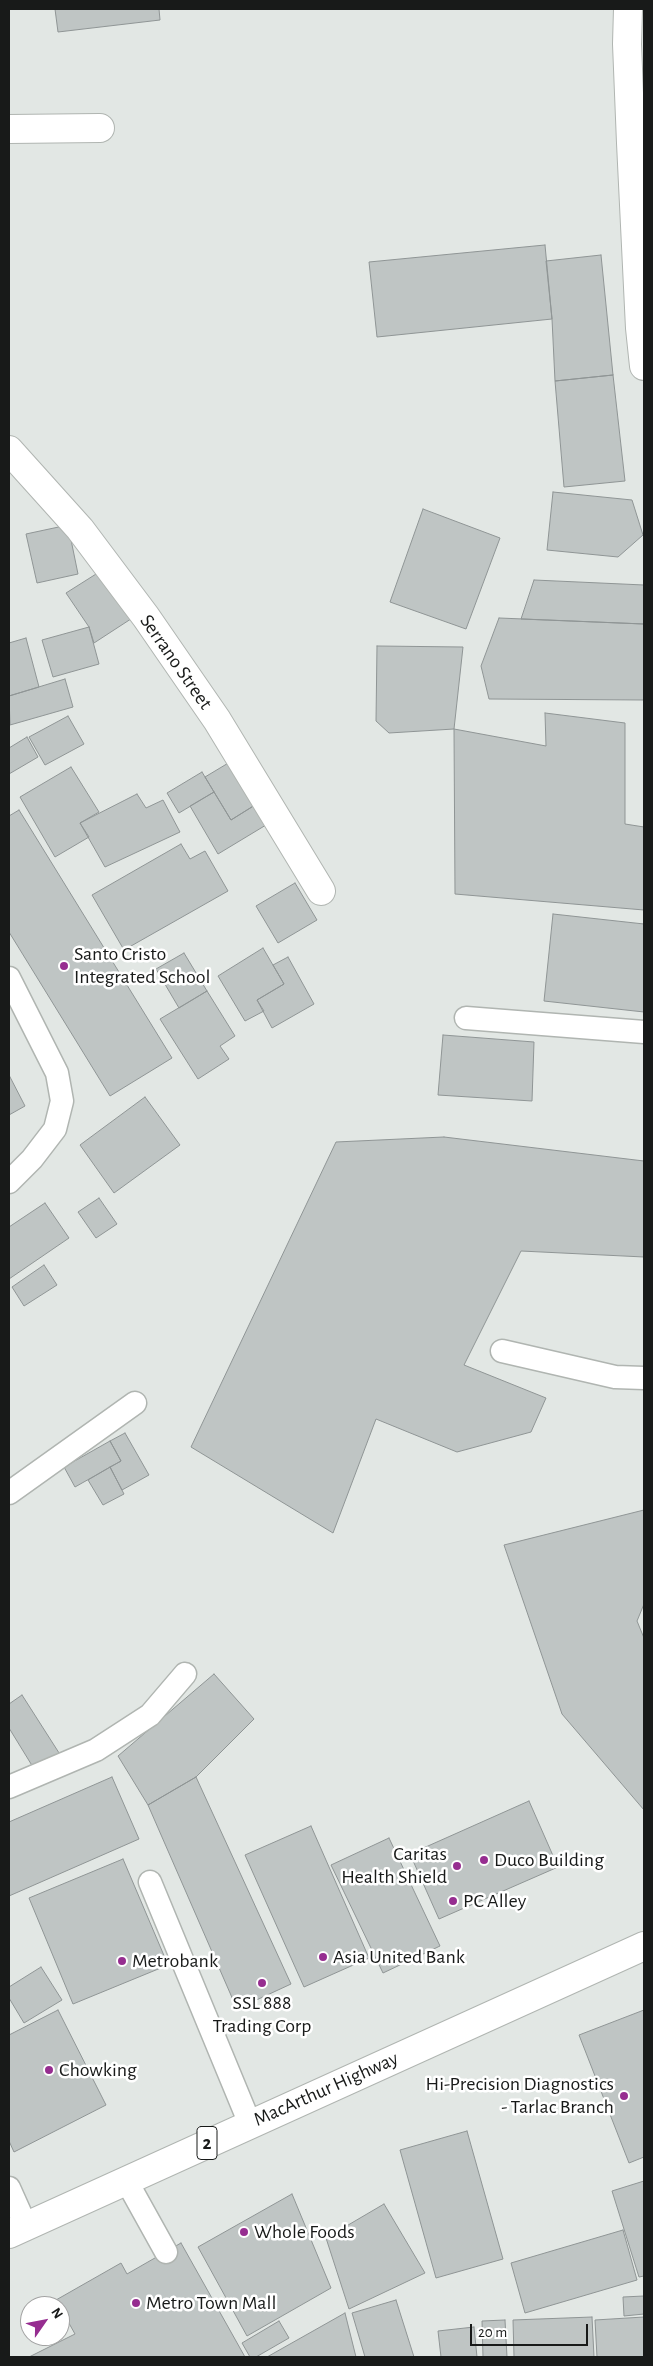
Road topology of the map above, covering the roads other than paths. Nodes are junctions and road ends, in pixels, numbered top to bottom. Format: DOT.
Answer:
graph roads {
  1 [pos="628,9"];
  2 [pos="100,128"];
  3 [pos="9,129"];
  4 [pos="641,262"];
  5 [pos="644,366"];
  6 [pos="9,450"];
  7 [pos="321,891"];
  8 [pos="9,978"];
  9 [pos="466,1018"];
  10 [pos="644,1032"];
  11 [pos="9,1182"];
  12 [pos="502,1351"];
  13 [pos="644,1378"];
  14 [pos="135,1403"];
  15 [pos="9,1493"];
  16 [pos="185,1674"];
  17 [pos="9,1787"];
  18 [pos="150,1882"];
  19 [pos="644,1946"];
  20 [pos="250,2124"];
  21 [pos="126,2180"];
  22 [pos="9,2188"];
  23 [pos="18,2230"];
  24 [pos="166,2252"];
  1 -- 4 [label="main road"];
  2 -- 3 [label="main road"];
  4 -- 5 [label="main road"];
  6 -- 7 [label="main road, Serrano Street"];
  8 -- 11 [label="lane"];
  9 -- 10 [label="lane"];
  12 -- 13 [label="lane"];
  14 -- 15 [label="lane"];
  16 -- 17 [label="lane"];
  18 -- 20 [label="lane"];
  19 -- 20 [label="main road, MacArthur Highway / 2"];
  20 -- 21 [label="main road, MacArthur Highway / 2"];
  21 -- 23 [label="main road, MacArthur Highway / 2"];
  21 -- 24 [label="lane"];
  22 -- 23 [label="lane"];
}
